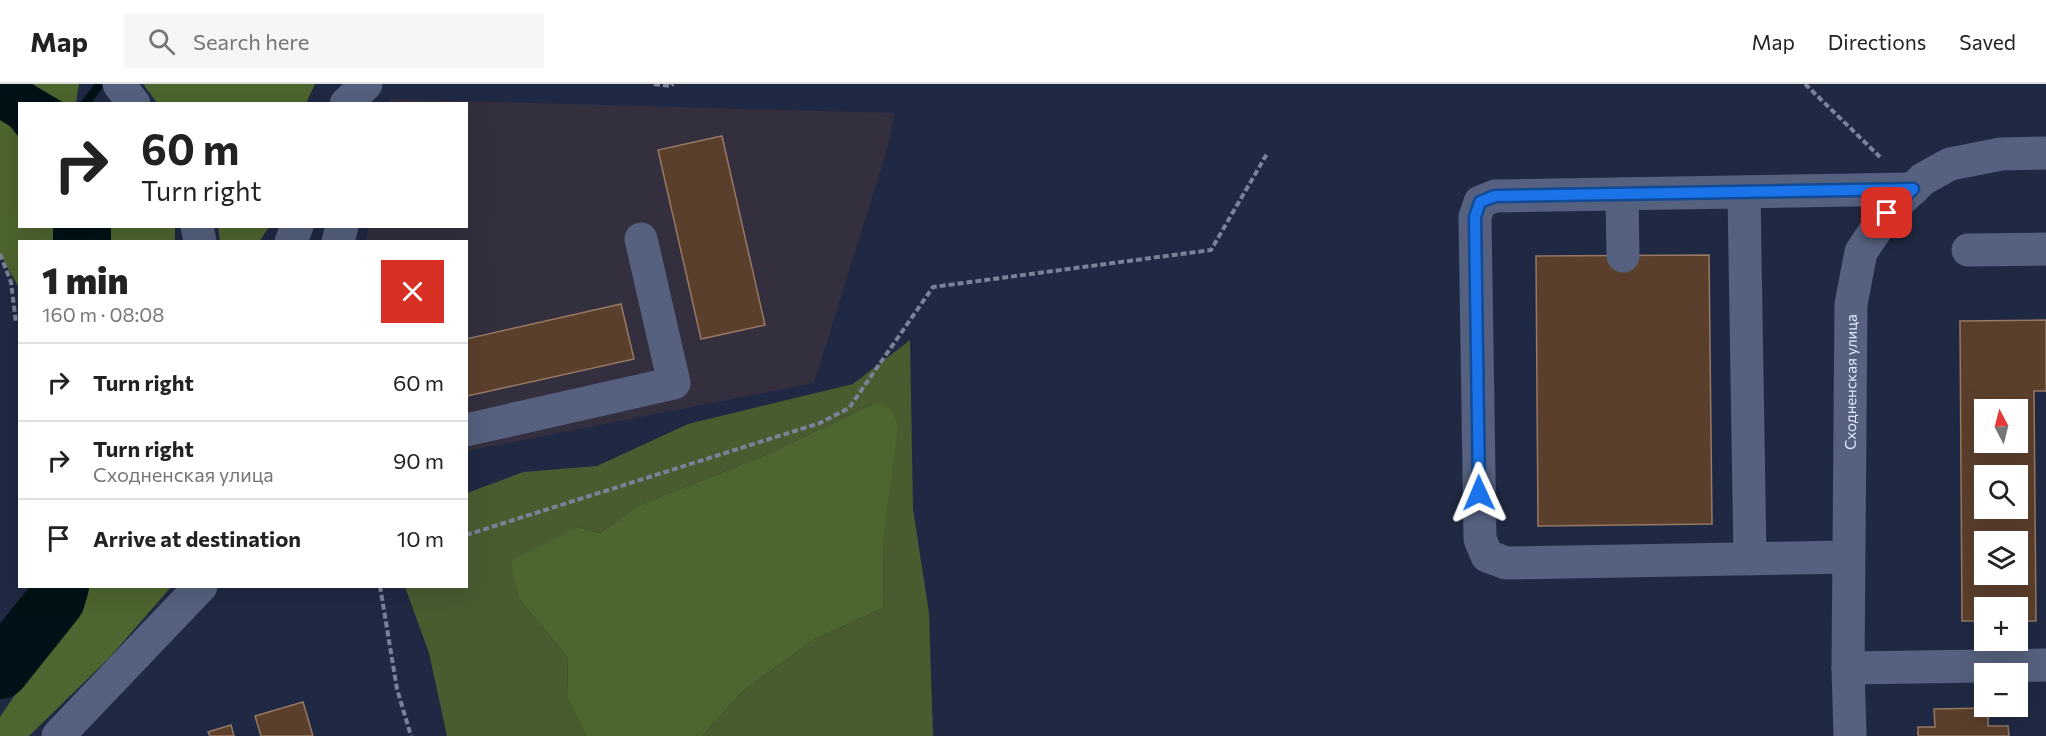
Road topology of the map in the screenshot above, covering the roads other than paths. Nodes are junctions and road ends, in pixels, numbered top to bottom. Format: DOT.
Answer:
graph roads {
  1 [pos="118,84"];
  2 [pos="366,84"];
  3 [pos="377,84"];
  4 [pos="132,102"];
  5 [pos="348,102"];
  6 [pos="372,102"];
  7 [pos="2046,153"];
  8 [pos="1913,189"];
  9 [pos="1744,192"];
  10 [pos="1622,194"];
  11 [pos="641,239"];
  12 [pos="2046,249"];
  13 [pos="1968,250"];
  14 [pos="1623,256"];
  15 [pos="468,430"];
  16 [pos="1848,557"];
  17 [pos="1750,559"];
  18 [pos="199,588"];
  19 [pos="2046,665"];
  20 [pos="1848,668"];
  21 [pos="58,736"];
  22 [pos="1850,736"];
  1 -- 4 [label="street"];
  2 -- 5 [label="street"];
  3 -- 6 [label="street"];
  7 -- 8 [label="street, Сходненская улица"];
  8 -- 9 [label="street"];
  8 -- 16 [label="street, Сходненская улица"];
  9 -- 10 [label="street"];
  9 -- 17 [label="street"];
  10 -- 14 [label="street"];
  10 -- 17 [label="street"];
  11 -- 15 [label="street"];
  12 -- 13 [label="street"];
  16 -- 17 [label="street"];
  16 -- 20 [label="street, Сходненская улица"];
  18 -- 21 [label="street"];
  19 -- 20 [label="street"];
  20 -- 22 [label="street, Сходненская улица"];
}
